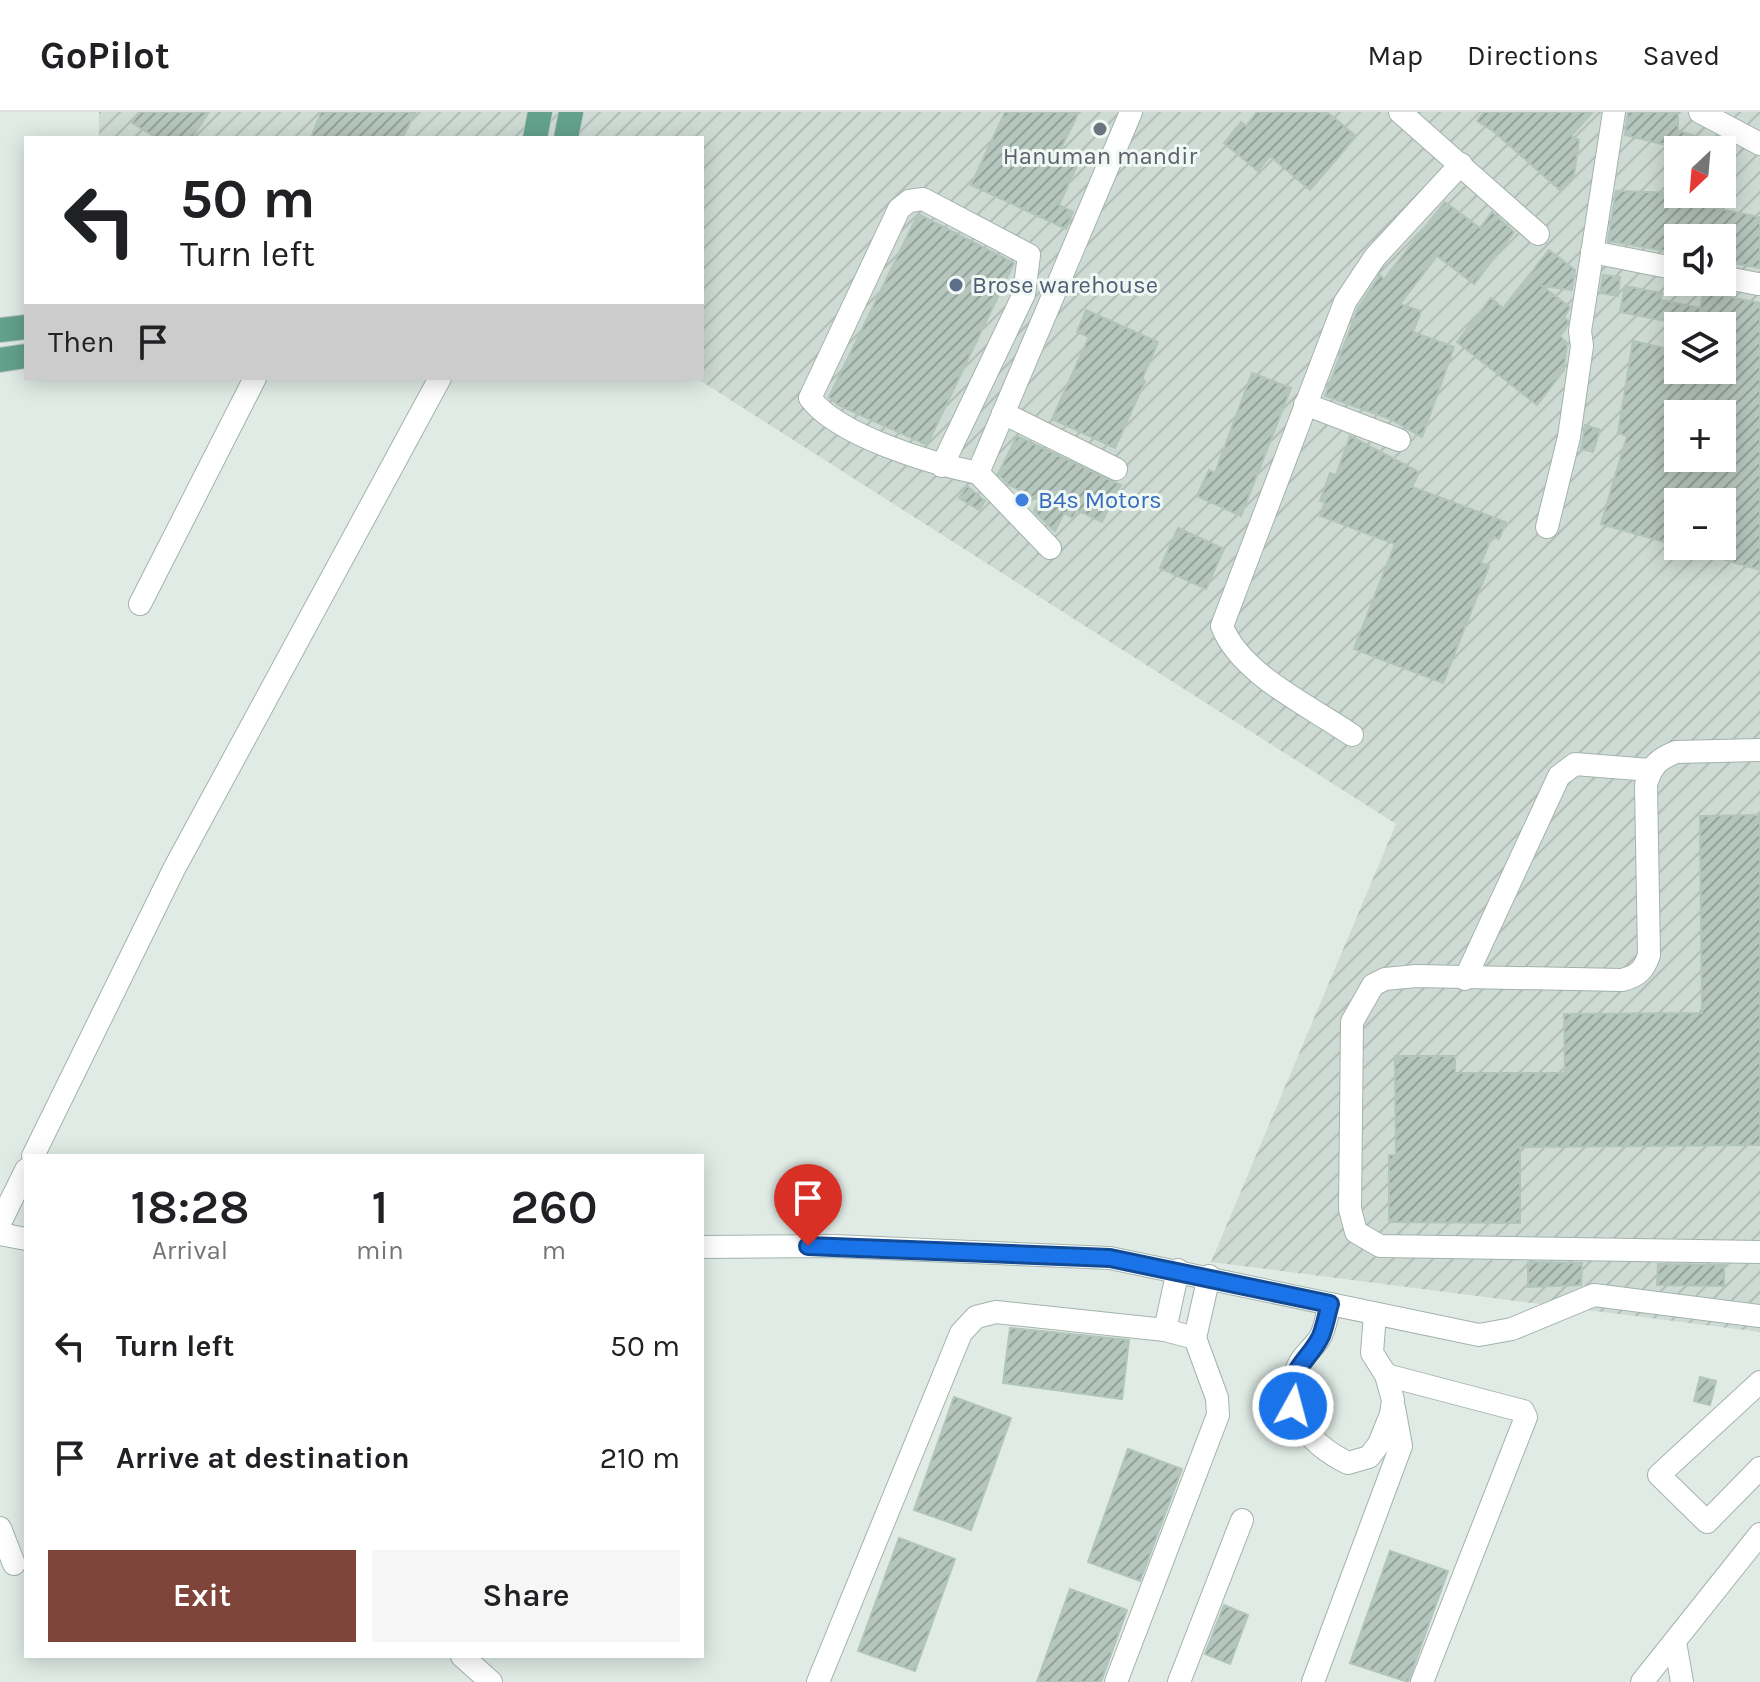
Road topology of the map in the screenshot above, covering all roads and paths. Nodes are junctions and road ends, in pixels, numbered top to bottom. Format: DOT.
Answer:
graph roads {
  1 [pos="540,112"];
  2 [pos="571,112"];
  3 [pos="1131,112"];
  4 [pos="1400,112"];
  5 [pos="1614,112"];
  6 [pos="1700,112"];
  7 [pos="535,136"];
  8 [pos="566,136"];
  9 [pos="1760,144"];
  10 [pos="1461,164"];
  11 [pos="1538,234"];
  12 [pos="1592,252"];
  13 [pos="1664,266"];
  14 [pos="1736,280"];
  15 [pos="1758,284"];
  16 [pos="24,356"];
  17 [pos="0,360"];
  18 [pos="254,380"];
  19 [pos="439,380"];
  20 [pos="1305,404"];
  21 [pos="1003,413"];
  22 [pos="1399,440"];
  23 [pos="942,466"];
  24 [pos="1116,469"];
  25 [pos="978,473"];
  26 [pos="1547,527"];
  27 [pos="1050,548"];
  28 [pos="140,604"];
  29 [pos="1352,735"];
  30 [pos="1760,750"];
  31 [pos="1650,770"];
  32 [pos="1465,979"];
  33 [pos="34,1154"];
  34 [pos="24,1174"];
  35 [pos="0,1223"];
  36 [pos="0,1234"];
  37 [pos="24,1239"];
  38 [pos="704,1247"];
  39 [pos="1760,1252"];
  40 [pos="1178,1270"];
  41 [pos="1209,1276"];
  42 [pos="1330,1304"];
  43 [pos="1375,1314"];
  44 [pos="1760,1316"];
  45 [pos="1165,1330"];
  46 [pos="1195,1338"];
  47 [pos="1386,1375"];
  48 [pos="1760,1382"];
  49 [pos="1393,1400"];
  50 [pos="1760,1468"];
  51 [pos="1242,1520"];
  52 [pos="0,1528"];
  53 [pos="1760,1534"];
  54 [pos="13,1564"];
  55 [pos="1675,1642"];
  56 [pos="464,1658"];
  57 [pos="491,1682"];
  58 [pos="818,1682"];
  59 [pos="1116,1682"];
  60 [pos="1179,1682"];
  61 [pos="1313,1682"];
  62 [pos="1422,1682"];
  63 [pos="1642,1682"];
  64 [pos="1682,1682"];
  1 -- 7 [label="main road"];
  2 -- 8 [label="main road"];
  3 -- 21 [label="street"];
  4 -- 10 [label="street"];
  5 -- 12 [label="street"];
  6 -- 9 [label="street"];
  10 -- 11 [label="street"];
  10 -- 20 [label="street"];
  12 -- 13 [label="street"];
  12 -- 26 [label="street"];
  14 -- 15 [label="street"];
  16 -- 17 [label="main road"];
  18 -- 28 [label="street"];
  19 -- 33 [label="street"];
  20 -- 22 [label="street"];
  20 -- 29 [label="street"];
  21 -- 24 [label="street"];
  21 -- 25 [label="street"];
  23 -- 23 [label="street"];
  23 -- 25 [label="street"];
  25 -- 27 [label="street"];
  30 -- 31 [label="street"];
  31 -- 32 [label="street"];
  31 -- 32 [label="street"];
  32 -- 39 [label="street"];
  34 -- 35 [label="street"];
  36 -- 37 [label="street"];
  38 -- 40 [label="street"];
  40 -- 41 [label="street"];
  40 -- 45 [label="street"];
  41 -- 42 [label="street"];
  41 -- 46 [label="street"];
  42 -- 43 [label="street"];
  42 -- 49 [label="street"];
  43 -- 44 [label="street"];
  43 -- 47 [label="street"];
  45 -- 46 [label="street"];
  45 -- 58 [label="street"];
  46 -- 59 [label="street"];
  47 -- 49 [label="street"];
  47 -- 62 [label="street"];
  48 -- 50 [label="street"];
  49 -- 61 [label="street"];
  51 -- 60 [label="street"];
  52 -- 54 [label="street"];
  53 -- 55 [label="street"];
  55 -- 63 [label="street"];
  55 -- 64 [label="street"];
  56 -- 57 [label="street"];
}
